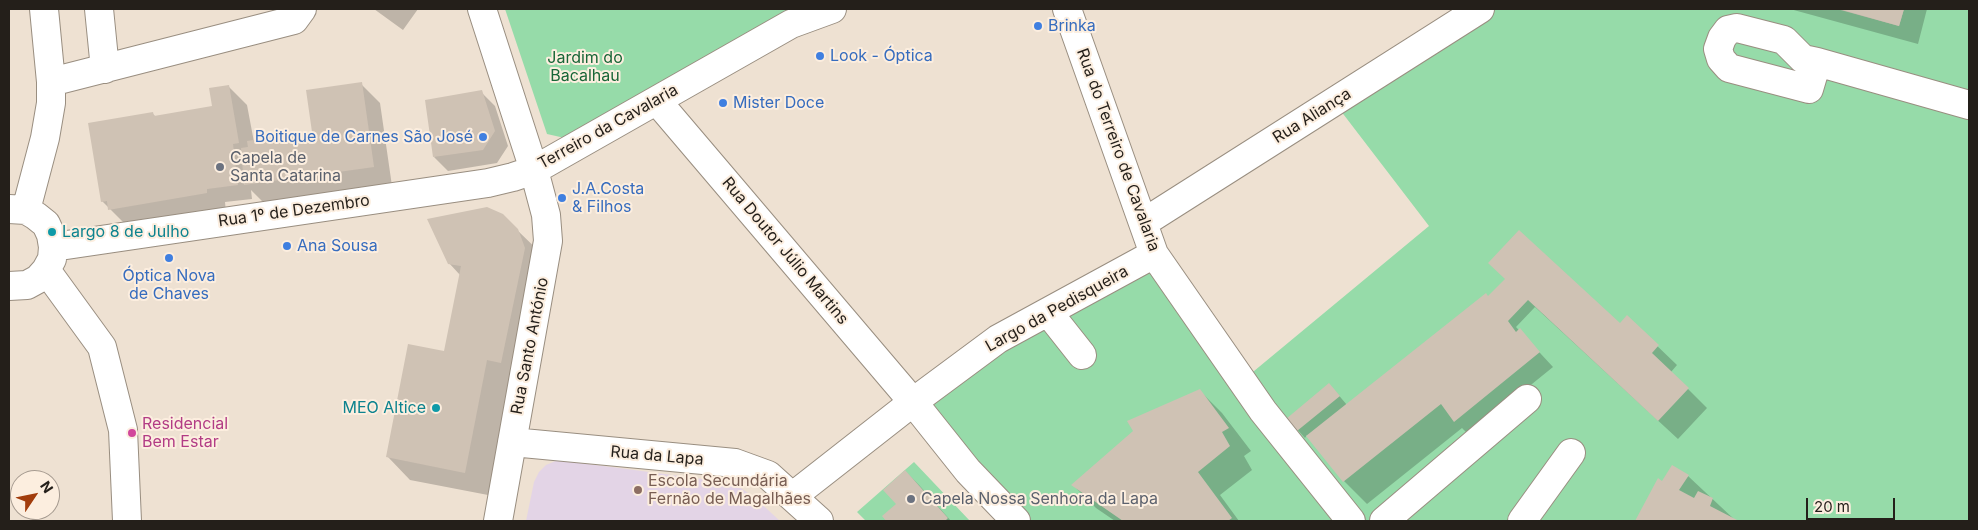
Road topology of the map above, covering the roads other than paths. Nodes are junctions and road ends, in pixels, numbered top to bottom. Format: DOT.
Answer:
graph roads {
  1 [pos="44,9"];
  2 [pos="99,9"];
  3 [pos="302,9"];
  4 [pos="482,9"];
  5 [pos="832,9"];
  6 [pos="1066,9"];
  7 [pos="1480,9"];
  8 [pos="1817,62"];
  9 [pos="105,69"];
  10 [pos="51,82"];
  11 [pos="657,101"];
  12 [pos="1969,106"];
  13 [pos="534,170"];
  14 [pos="17,210"];
  15 [pos="1143,224"];
  16 [pos="1154,254"];
  17 [pos="50,259"];
  18 [pos="9,286"];
  19 [pos="1048,312"];
  20 [pos="1082,355"];
  21 [pos="1527,399"];
  22 [pos="912,402"];
  23 [pos="512,442"];
  24 [pos="1571,453"];
  25 [pos="793,496"];
  26 [pos="127,521"];
  27 [pos="498,521"];
  28 [pos="819,521"];
  29 [pos="1016,521"];
  30 [pos="1350,521"];
  31 [pos="1384,521"];
  32 [pos="1522,521"];
  1 -- 10 [label="street"];
  2 -- 9 [label="street"];
  3 -- 9 [label="street"];
  4 -- 13 [label="street, Terreiro da Cavalaria"];
  5 -- 11 [label="street, Terreiro da Cavalaria"];
  6 -- 15 [label="street, Rua do Terreiro de Cavalaria"];
  7 -- 15 [label="street, Rua Aliança"];
  8 -- 12 [label="street"];
  9 -- 10 [label="street"];
  10 -- 14 [label="street"];
  11 -- 13 [label="street, Terreiro da Cavalaria"];
  11 -- 22 [label="street, Rua Doutor Júlio Martins"];
  13 -- 17 [label="street, Rua 1º de Dezembro"];
  13 -- 23 [label="street, Rua Santo António"];
  14 -- 17 [label="street"];
  15 -- 16 [label="street, Rua do Terreiro de Cavalaria"];
  16 -- 19 [label="street, Largo da Pedisqueira"];
  16 -- 30 [label="street, Rua do Terreiro de Cavalaria"];
  17 -- 18 [label="street"];
  17 -- 26 [label="street"];
  19 -- 20 [label="street"];
  19 -- 22 [label="street, Largo da Pedisqueira"];
  21 -- 31 [label="street"];
  22 -- 25 [label="street, Largo da Pedisqueira"];
  22 -- 29 [label="street, Rua Doutor Júlio Martins"];
  23 -- 25 [label="street, Rua da Lapa"];
  23 -- 27 [label="street, Rua Santo António"];
  24 -- 32 [label="street"];
  25 -- 28 [label="street, Rua da Lapa"];
}
